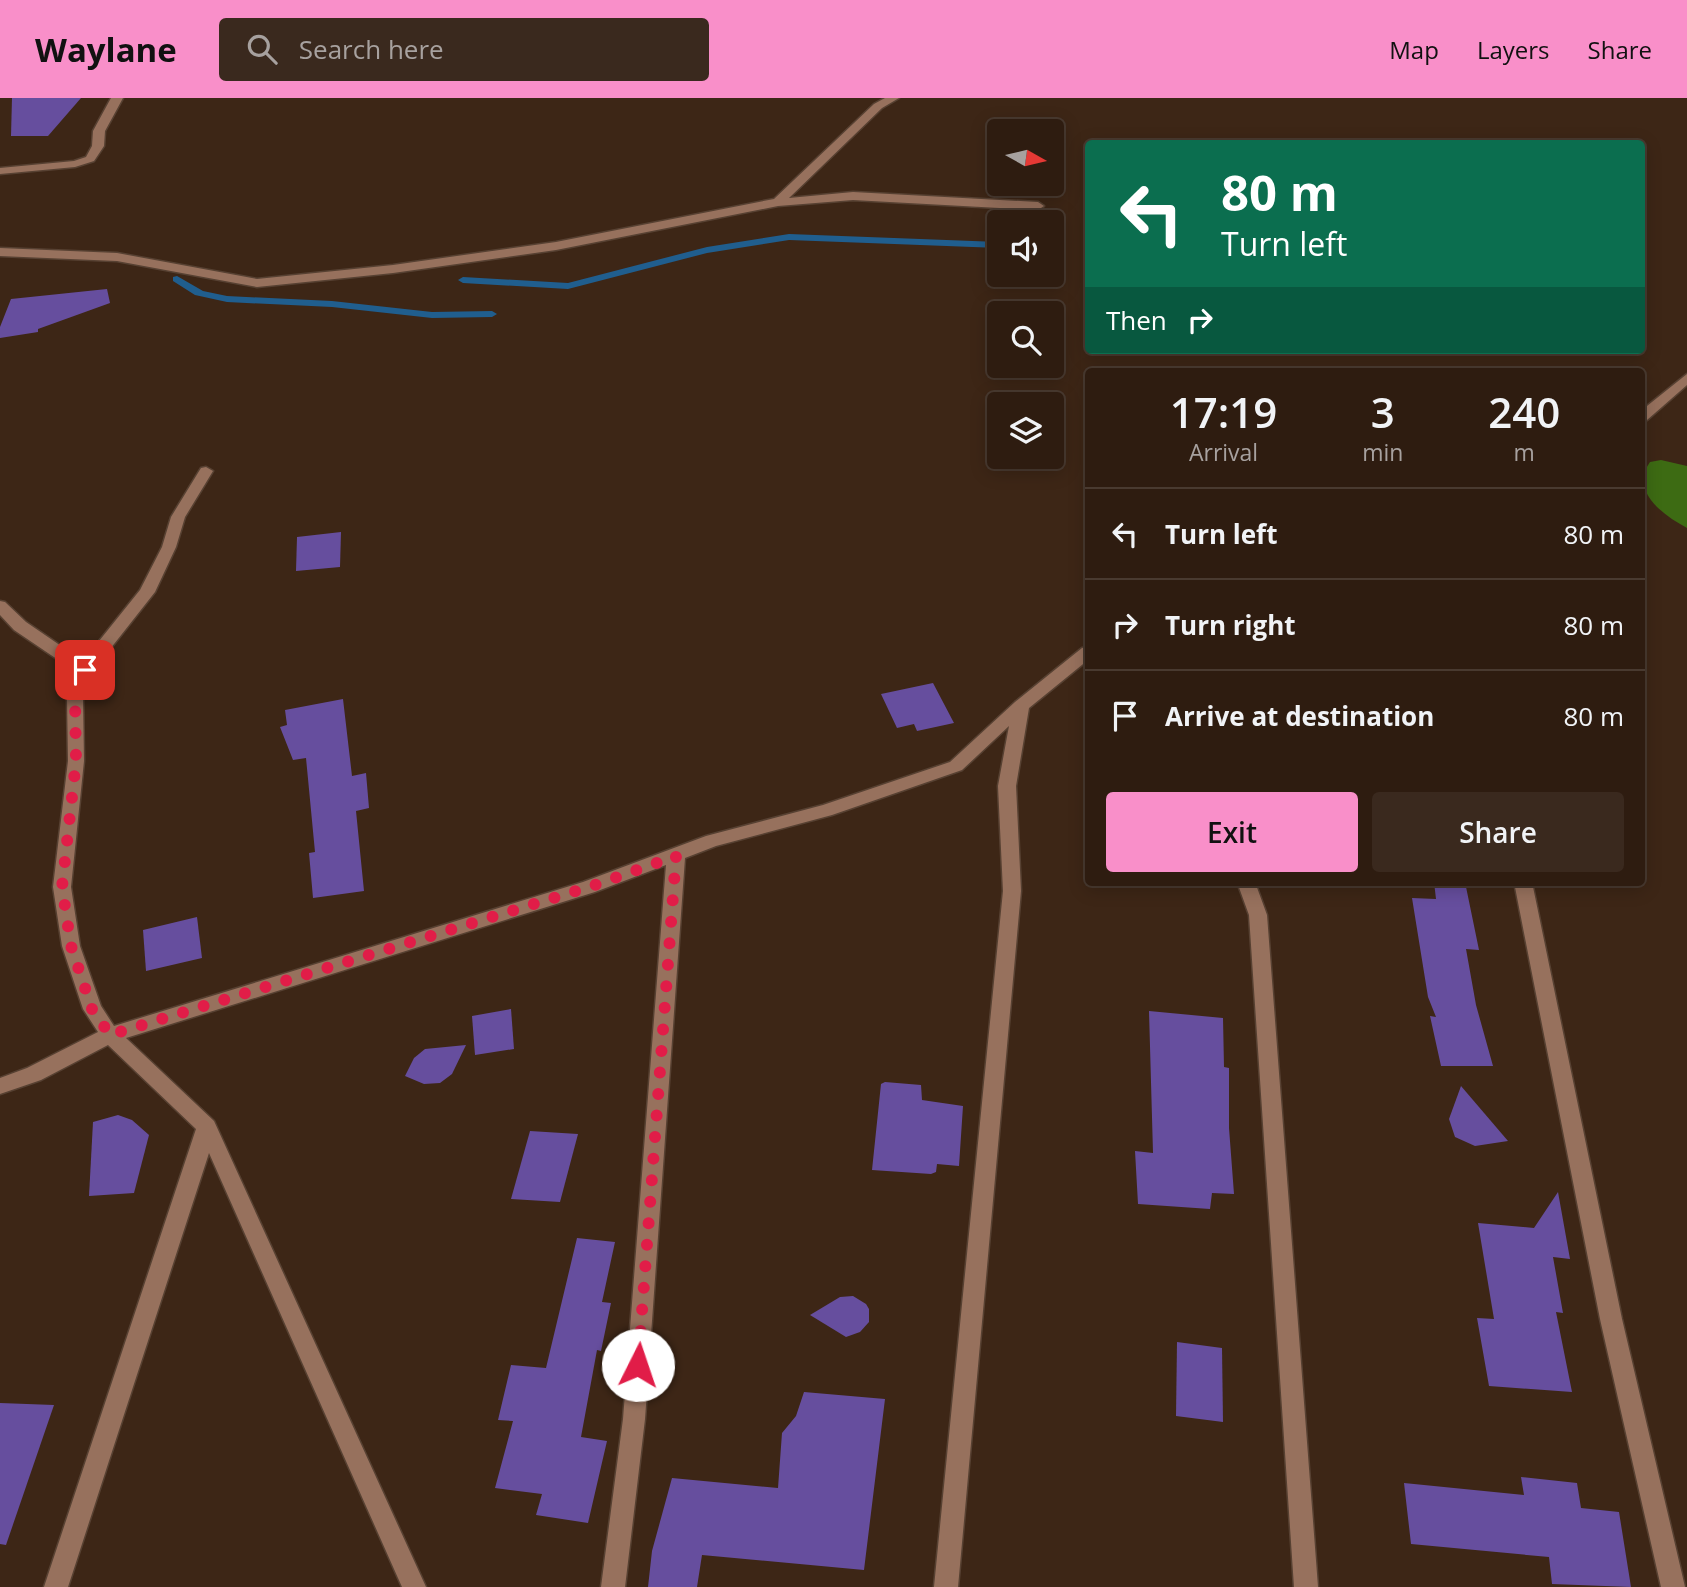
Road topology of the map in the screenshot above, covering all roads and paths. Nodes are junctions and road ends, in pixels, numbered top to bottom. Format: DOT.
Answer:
graph roads {
  1 [pos="117,98"];
  2 [pos="894,98"];
  3 [pos="0,171"];
  4 [pos="778,202"];
  5 [pos="1038,206"];
  6 [pos="0,252"];
  7 [pos="1687,378"];
  8 [pos="1645,414"];
  9 [pos="206,471"];
  10 [pos="0,606"];
  11 [pos="1085,654"];
  12 [pos="85,670"];
  13 [pos="1021,706"];
  14 [pos="676,856"];
  15 [pos="1247,886"];
  16 [pos="1524,886"];
  17 [pos="110,1035"];
  18 [pos="0,1086"];
  19 [pos="207,1127"];
  20 [pos="56,1587"];
  21 [pos="414,1587"];
  22 [pos="613,1587"];
  23 [pos="947,1587"];
  24 [pos="1306,1587"];
  25 [pos="1673,1587"];
  1 -- 3 [label="street"];
  2 -- 4 [label="street"];
  4 -- 5 [label="street"];
  4 -- 6 [label="street"];
  7 -- 8 [label="street"];
  9 -- 12 [label="street"];
  10 -- 12 [label="street"];
  11 -- 13 [label="street"];
  12 -- 17 [label="street"];
  13 -- 14 [label="street"];
  13 -- 23 [label="street"];
  14 -- 17 [label="street"];
  14 -- 22 [label="street"];
  15 -- 24 [label="street"];
  16 -- 25 [label="street"];
  17 -- 18 [label="street"];
  17 -- 19 [label="street"];
  19 -- 20 [label="street"];
  19 -- 21 [label="street"];
}
